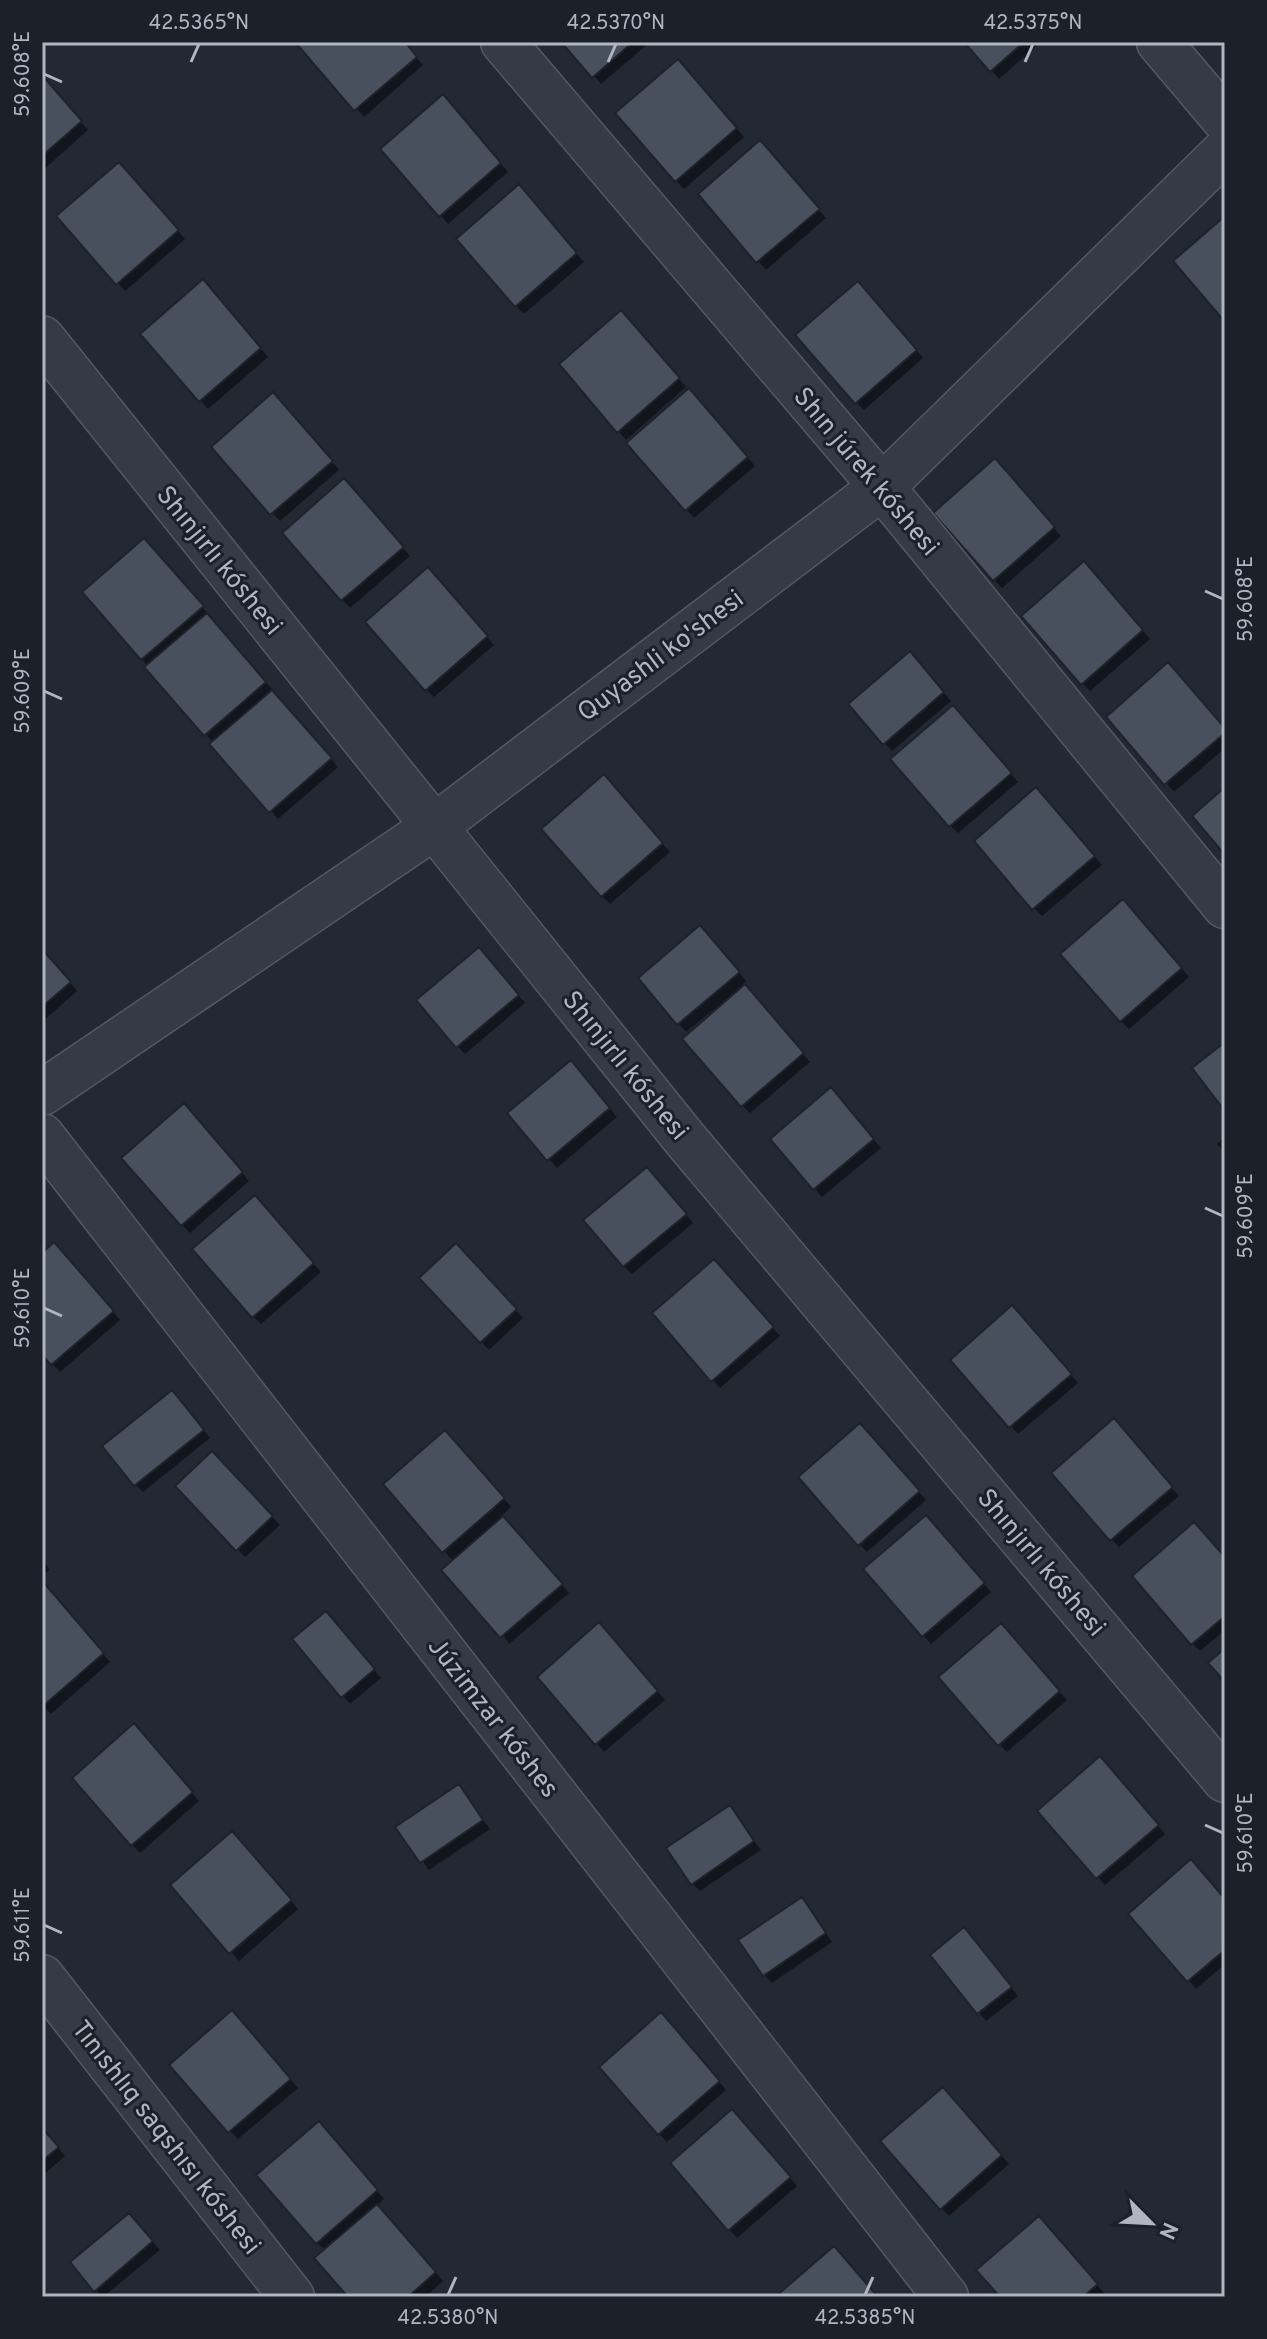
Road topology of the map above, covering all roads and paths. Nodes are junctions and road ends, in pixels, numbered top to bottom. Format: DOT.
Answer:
graph roads {
  1 [pos="503,42"];
  2 [pos="1159,42"];
  3 [pos="1225,120"];
  4 [pos="1225,151"];
  5 [pos="42,338"];
  6 [pos="882,487"];
  7 [pos="434,827"];
  8 [pos="1225,906"];
  9 [pos="42,1093"];
  10 [pos="42,1136"];
  11 [pos="1225,1780"];
  12 [pos="42,1977"];
  13 [pos="292,2297"];
  14 [pos="946,2297"];
  1 -- 6 [label="street, Shın júrek kóshesi"];
  2 -- 3 [label="street"];
  4 -- 6 [label="street, Quyashli ko'shesi"];
  5 -- 7 [label="street, Shınjırlı kóshesi"];
  6 -- 7 [label="street, Quyashli ko'shesi"];
  6 -- 8 [label="street, Shın júrek kóshesi"];
  7 -- 9 [label="street, Quyashli ko'shesi"];
  7 -- 11 [label="street, Shınjırlı kóshesi"];
  10 -- 14 [label="street, Júzimzar kóshes"];
  12 -- 13 [label="street, Tınıshlıq saqshısı kóshesi"];
}
